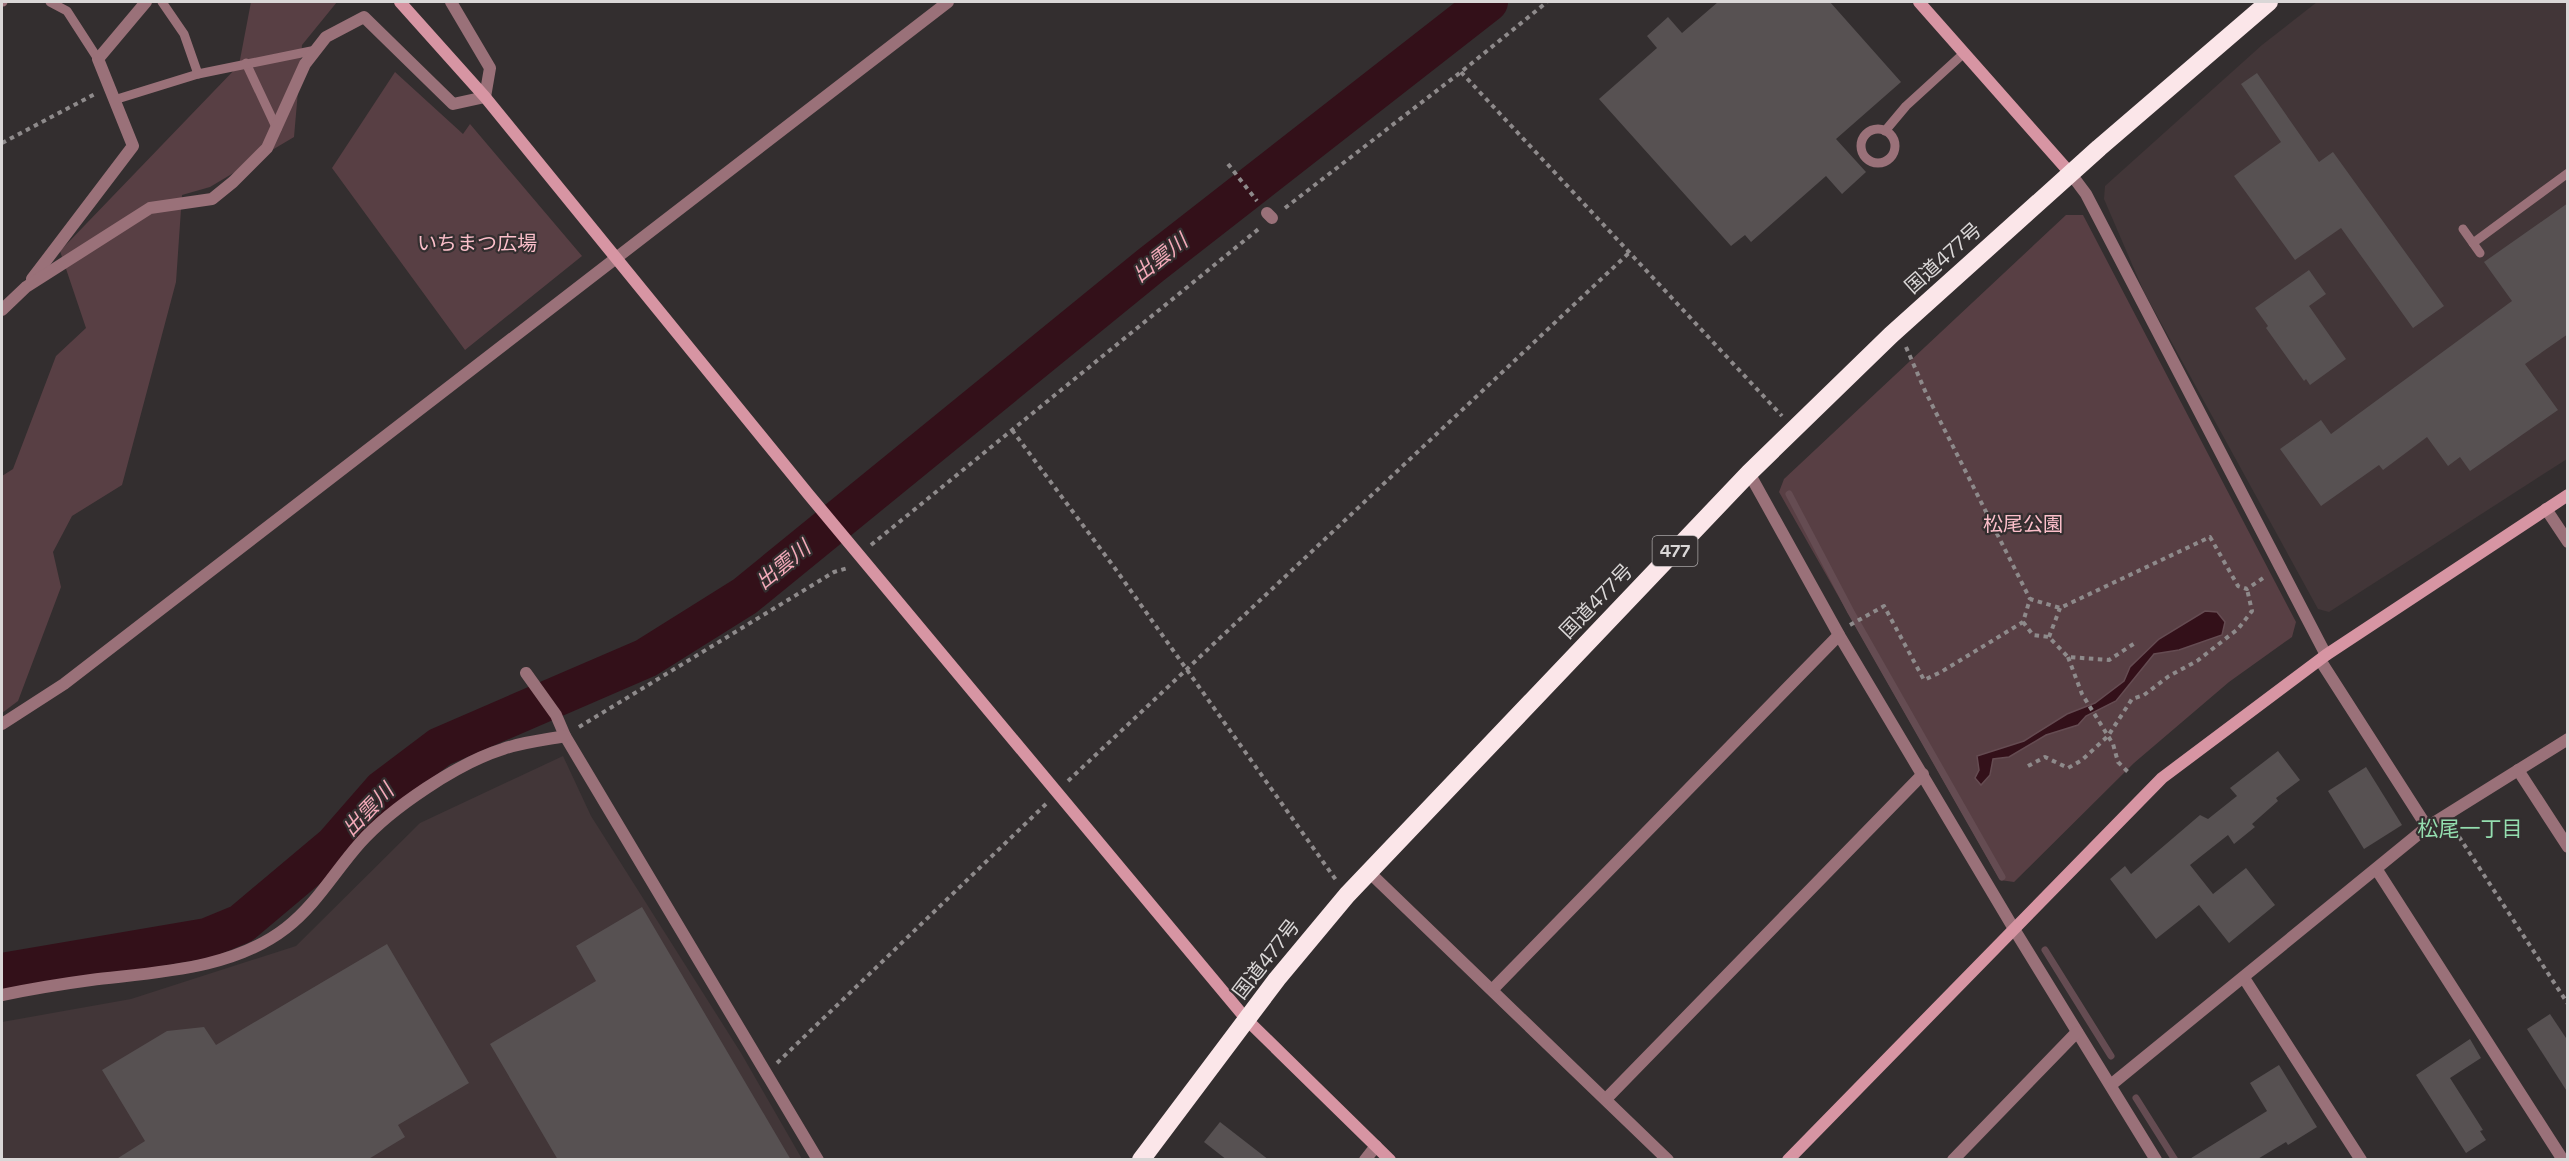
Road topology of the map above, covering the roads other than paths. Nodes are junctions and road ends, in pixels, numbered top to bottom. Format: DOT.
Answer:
graph roads {
  1 [pos="50,2"];
  2 [pos="146,2"];
  3 [pos="162,2"];
  4 [pos="400,2"];
  5 [pos="451,2"];
  6 [pos="948,2"];
  7 [pos="1919,2"];
  8 [pos="2269,2"];
  9 [pos="316,50"];
  10 [pos="1963,54"];
  11 [pos="98,59"];
  12 [pos="246,63"];
  13 [pos="198,74"];
  14 [pos="485,97"];
  15 [pos="114,100"];
  16 [pos="276,129"];
  17 [pos="1885,131"];
  18 [pos="2568,173"];
  19 [pos="2071,174"];
  20 [pos="2463,229"];
  21 [pos="2473,243"];
  22 [pos="2480,253"];
  23 [pos="615,258"];
  24 [pos="26,287"];
  25 [pos="2,310"];
  26 [pos="1749,473"];
  27 [pos="2568,495"];
  28 [pos="2546,509"];
  29 [pos="2568,542"];
  30 [pos="1839,635"];
  31 [pos="2323,657"];
  32 [pos="526,673"];
  33 [pos="2,724"];
  34 [pos="565,736"];
  35 [pos="2568,739"];
  36 [pos="2518,770"];
  37 [pos="1923,774"];
  38 [pos="2427,827"];
  39 [pos="2568,847"];
  40 [pos="2377,870"];
  41 [pos="1370,872"];
  42 [pos="2014,929"];
  43 [pos="2244,978"];
  44 [pos="1493,989"];
  45 [pos="2,995"];
  46 [pos="1247,1020"];
  47 [pos="2077,1032"];
  48 [pos="2112,1084"];
  49 [pos="1606,1099"];
  50 [pos="1376,1146"];
  51 [pos="818,1160"];
  52 [pos="1141,1160"];
  53 [pos="1365,1160"];
  54 [pos="1390,1160"];
  55 [pos="1668,1160"];
  56 [pos="1788,1160"];
  57 [pos="1953,1160"];
  58 [pos="2156,1160"];
  59 [pos="2361,1160"];
  60 [pos="2563,1160"];
  1 -- 11 [label="lane"];
  2 -- 11 [label="street"];
  3 -- 13 [label="lane"];
  4 -- 14 [label="street"];
  5 -- 14 [label="street"];
  6 -- 23 [label="street"];
  7 -- 10 [label="street"];
  8 -- 19 [label="highway, 国道477号 / 477"];
  9 -- 12 [label="lane"];
  9 -- 14 [label="street"];
  9 -- 16 [label="street"];
  10 -- 17 [label="lane"];
  10 -- 19 [label="street"];
  11 -- 15 [label="street"];
  12 -- 13 [label="lane"];
  12 -- 16 [label="lane"];
  13 -- 15 [label="lane"];
  14 -- 23 [label="street"];
  15 -- 24 [label="street"];
  16 -- 24 [label="street"];
  18 -- 21 [label="lane"];
  19 -- 26 [label="highway, 国道477号 / 477"];
  19 -- 31 [label="street"];
  20 -- 21 [label="lane"];
  21 -- 22 [label="lane"];
  23 -- 33 [label="street"];
  23 -- 46 [label="street"];
  24 -- 25 [label="street"];
  26 -- 30 [label="street"];
  26 -- 41 [label="highway, 国道477号 / 477"];
  27 -- 28 [label="street"];
  28 -- 29 [label="street"];
  28 -- 31 [label="street"];
  30 -- 37 [label="street"];
  30 -- 44 [label="street"];
  31 -- 38 [label="street"];
  31 -- 42 [label="street"];
  32 -- 34 [label="street"];
  34 -- 45 [label="street"];
  34 -- 51 [label="street"];
  35 -- 36 [label="street"];
  36 -- 38 [label="street"];
  36 -- 39 [label="street"];
  37 -- 42 [label="street"];
  37 -- 49 [label="street"];
  38 -- 40 [label="street"];
  40 -- 43 [label="street"];
  40 -- 60 [label="street"];
  41 -- 44 [label="street"];
  41 -- 46 [label="highway, 国道477号 / 477"];
  42 -- 47 [label="street"];
  42 -- 56 [label="street"];
  43 -- 48 [label="street"];
  43 -- 59 [label="street"];
  44 -- 49 [label="street"];
  46 -- 50 [label="street"];
  46 -- 52 [label="highway, 国道477号 / 477"];
  47 -- 48 [label="street"];
  47 -- 57 [label="street"];
  48 -- 58 [label="street"];
  49 -- 55 [label="street"];
  50 -- 53 [label="street"];
  50 -- 54 [label="street"];
}
